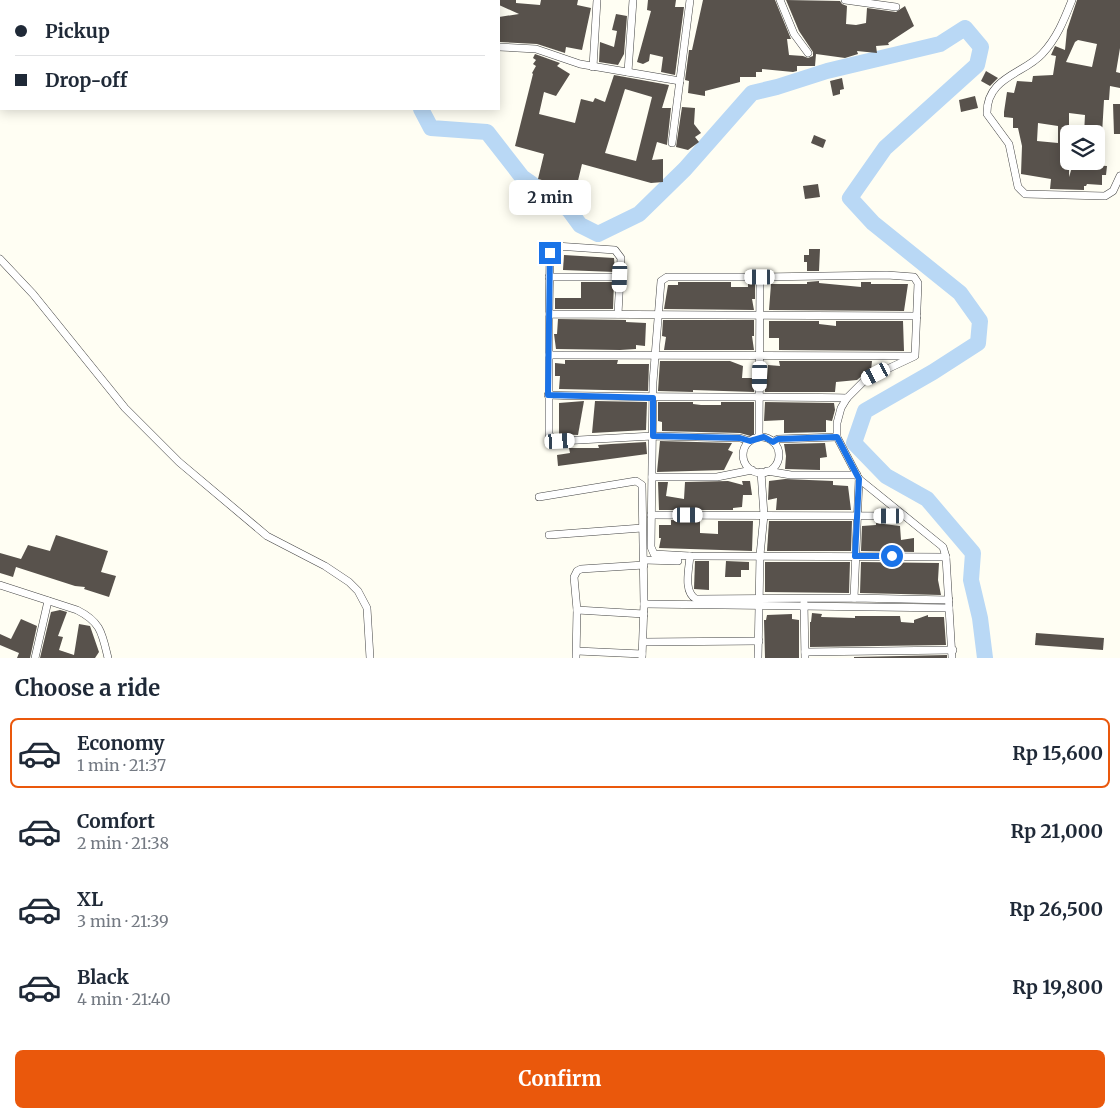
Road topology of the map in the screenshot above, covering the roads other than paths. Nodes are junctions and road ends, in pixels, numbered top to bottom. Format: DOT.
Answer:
graph roads {
  1 [pos="597,0"];
  2 [pos="633,0"];
  3 [pos="690,0"];
  4 [pos="780,0"];
  5 [pos="845,0"];
  6 [pos="1072,0"];
  7 [pos="896,7"];
  8 [pos="500,47"];
  9 [pos="808,53"];
  10 [pos="593,67"];
  11 [pos="628,72"];
  12 [pos="680,82"];
  13 [pos="672,143"];
  14 [pos="1120,176"];
  15 [pos="0,259"];
  16 [pos="549,277"];
  17 [pos="620,277"];
  18 [pos="760,277"];
  19 [pos="549,314"];
  20 [pos="618,314"];
  21 [pos="657,314"];
  22 [pos="760,316"];
  23 [pos="917,316"];
  24 [pos="549,355"];
  25 [pos="654,356"];
  26 [pos="915,356"];
  27 [pos="760,357"];
  28 [pos="548,395"];
  29 [pos="760,396"];
  30 [pos="653,398"];
  31 [pos="847,398"];
  32 [pos="653,436"];
  33 [pos="759,437"];
  34 [pos="837,437"];
  35 [pos="750,441"];
  36 [pos="773,442"];
  37 [pos="752,470"];
  38 [pos="764,472"];
  39 [pos="652,477"];
  40 [pos="858,477"];
  41 [pos="539,497"];
  42 [pos="651,515"];
  43 [pos="764,516"];
  44 [pos="858,516"];
  45 [pos="904,516"];
  46 [pos="642,528"];
  47 [pos="550,535"];
  48 [pos="760,555"];
  49 [pos="690,556"];
  50 [pos="855,556"];
  51 [pos="946,557"];
  52 [pos="678,561"];
  53 [pos="644,562"];
  54 [pos="0,585"];
  55 [pos="804,598"];
  56 [pos="854,598"];
  57 [pos="48,601"];
  58 [pos="760,601"];
  59 [pos="644,604"];
  60 [pos="949,604"];
  61 [pos="804,606"];
  62 [pos="577,610"];
  63 [pos="644,614"];
  64 [pos="759,641"];
  65 [pos="643,642"];
  66 [pos="576,654"];
  67 [pos="952,654"];
  68 [pos="805,655"];
  69 [pos="642,656"];
  70 [pos="35,658"];
  71 [pos="108,658"];
  72 [pos="370,658"];
  73 [pos="758,658"];
  1 -- 10 [label="street"];
  2 -- 11 [label="street"];
  3 -- 12 [label="street"];
  4 -- 9 [label="street"];
  5 -- 7 [label="street"];
  6 -- 14 [label="street"];
  8 -- 10 [label="street"];
  10 -- 11 [label="street"];
  11 -- 12 [label="street"];
  12 -- 13 [label="street"];
  15 -- 72 [label="street"];
  16 -- 17 [label="street"];
  16 -- 17 [label="street"];
  16 -- 19 [label="street"];
  17 -- 20 [label="street"];
  18 -- 21 [label="street"];
  18 -- 22 [label="street"];
  18 -- 23 [label="street"];
  19 -- 20 [label="street"];
  19 -- 24 [label="street"];
  20 -- 21 [label="street"];
  21 -- 22 [label="street"];
  21 -- 25 [label="street"];
  22 -- 23 [label="street"];
  22 -- 27 [label="street"];
  23 -- 26 [label="street"];
  24 -- 25 [label="street"];
  24 -- 28 [label="street"];
  25 -- 27 [label="street"];
  25 -- 30 [label="street"];
  26 -- 27 [label="street"];
  26 -- 31 [label="street"];
  27 -- 29 [label="street"];
  28 -- 30 [label="street"];
  28 -- 32 [label="street"];
  29 -- 30 [label="street"];
  29 -- 31 [label="street"];
  29 -- 33 [label="street"];
  30 -- 32 [label="street"];
  31 -- 34 [label="street"];
  32 -- 35 [label="street"];
  32 -- 39 [label="street"];
  33 -- 35 [label="street"];
  33 -- 36 [label="street"];
  34 -- 36 [label="street"];
  34 -- 40 [label="street"];
  35 -- 37 [label="street"];
  36 -- 38 [label="street"];
  37 -- 38 [label="street"];
  37 -- 39 [label="street"];
  38 -- 40 [label="street"];
  38 -- 43 [label="street"];
  39 -- 42 [label="street"];
  40 -- 44 [label="street"];
  40 -- 45 [label="street"];
  41 -- 46 [label="street"];
  42 -- 43 [label="street"];
  42 -- 49 [label="street"];
  43 -- 44 [label="street"];
  43 -- 48 [label="street"];
  44 -- 45 [label="street"];
  44 -- 50 [label="street"];
  45 -- 51 [label="street"];
  46 -- 47 [label="street"];
  46 -- 53 [label="street"];
  48 -- 49 [label="street"];
  48 -- 50 [label="street"];
  48 -- 58 [label="street"];
  49 -- 58 [label="street"];
  50 -- 51 [label="street"];
  50 -- 56 [label="street"];
  51 -- 60 [label="street"];
  52 -- 53 [label="street"];
  53 -- 59 [label="street"];
  53 -- 62 [label="street"];
  54 -- 57 [label="street"];
  55 -- 56 [label="street"];
  55 -- 58 [label="street"];
  55 -- 61 [label="street"];
  56 -- 60 [label="street"];
  57 -- 70 [label="street"];
  57 -- 71 [label="street"];
  58 -- 59 [label="street"];
  58 -- 61 [label="street"];
  58 -- 64 [label="street"];
  59 -- 63 [label="street"];
  60 -- 61 [label="street"];
  60 -- 67 [label="street"];
  61 -- 68 [label="street"];
  62 -- 63 [label="street"];
  62 -- 66 [label="street"];
  63 -- 65 [label="street"];
  64 -- 65 [label="street"];
  64 -- 73 [label="street"];
  65 -- 69 [label="street"];
  66 -- 69 [label="street"];
  67 -- 68 [label="street"];
}
